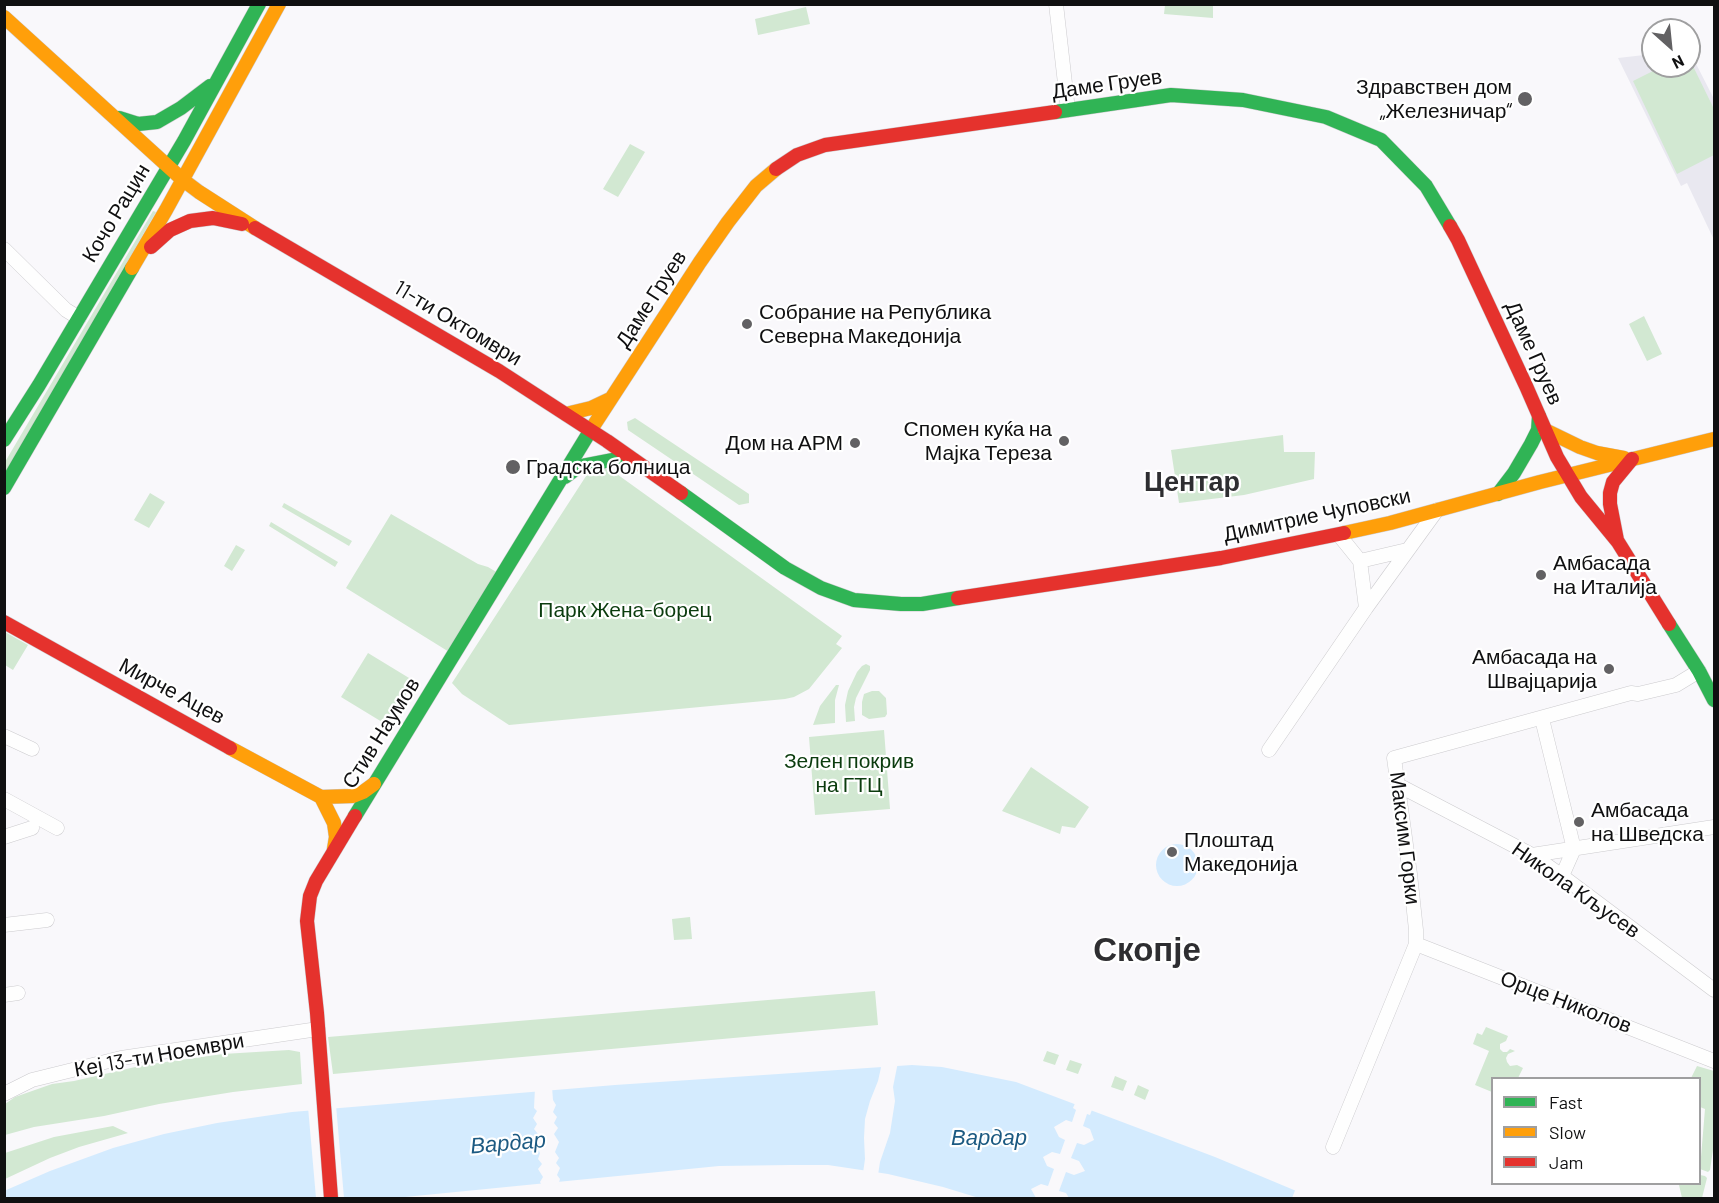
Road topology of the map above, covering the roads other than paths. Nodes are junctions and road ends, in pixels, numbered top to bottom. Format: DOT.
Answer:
graph roads {
  1 [pos="259,4"];
  2 [pos="279,4"];
  3 [pos="1056,4"];
  4 [pos="4,17"];
  5 [pos="217,81"];
  6 [pos="1068,110"];
  7 [pos="114,116"];
  8 [pos="169,166"];
  9 [pos="183,180"];
  10 [pos="256,228"];
  11 [pos="4,249"];
  12 [pos="136,261"];
  13 [pos="79,318"];
  14 [pos="610,399"];
  15 [pos="566,414"];
  16 [pos="1539,416"];
  17 [pos="1545,430"];
  18 [pos="591,431"];
  19 [pos="1714,439"];
  20 [pos="4,440"];
  21 [pos="627,457"];
  22 [pos="1632,459"];
  23 [pos="1567,475"];
  24 [pos="562,479"];
  25 [pos="4,488"];
  26 [pos="1498,494"];
  27 [pos="1437,510"];
  28 [pos="1339,535"];
  29 [pos="1618,542"];
  30 [pos="1407,550"];
  31 [pos="1360,561"];
  32 [pos="922,604"];
  33 [pos="1366,608"];
  34 [pos="4,622"];
  35 [pos="1693,674"];
  36 [pos="1714,700"];
  37 [pos="1542,720"];
  38 [pos="4,736"];
  39 [pos="32,750"];
  40 [pos="1269,750"];
  41 [pos="375,783"];
  42 [pos="1398,785"];
  43 [pos="321,797"];
  44 [pos="4,799"];
  45 [pos="1714,827"];
  46 [pos="32,828"];
  47 [pos="57,828"];
  48 [pos="4,837"];
  49 [pos="1574,849"];
  50 [pos="333,853"];
  51 [pos="1532,855"];
  52 [pos="1562,876"];
  53 [pos="47,920"];
  54 [pos="4,925"];
  55 [pos="1416,944"];
  56 [pos="1714,990"];
  57 [pos="318,1029"];
  58 [pos="1714,1061"];
  59 [pos="5,1093"];
  60 [pos="1333,1148"];
  61 [pos="331,1198"];
  1 -- 5 [label="street, Кочо Рацин"];
  2 -- 9 [label="street, Кочо Рацин"];
  3 -- 6 [label="street"];
  4 -- 7 [label="street, 11-ти Октомври"];
  5 -- 7 [label="street"];
  5 -- 8 [label="street, Кочо Рацин"];
  6 -- 14 [label="street, Даме Груев"];
  6 -- 16 [label="street, Даме Груев"];
  7 -- 8 [label="street, 11-ти Октомври"];
  8 -- 9 [label="street, 11-ти Октомври"];
  8 -- 13 [label="street, Кочо Рацин"];
  9 -- 10 [label="street, 11-ти Октомври"];
  9 -- 12 [label="street, Кочо Рацин"];
  10 -- 12 [label="street"];
  10 -- 15 [label="street, 11-ти Октомври"];
  11 -- 13 [label="street"];
  12 -- 25 [label="street, Кочо Рацин"];
  13 -- 20 [label="street, Кочо Рацин"];
  14 -- 15 [label="street"];
  14 -- 18 [label="street, Даме Груев"];
  15 -- 18 [label="street, 11-ти Октомври"];
  16 -- 17 [label="street, Даме Груев"];
  16 -- 26 [label="street"];
  17 -- 22 [label="street"];
  17 -- 23 [label="street, Даме Груев"];
  18 -- 21 [label="street, 11-ти Октомври"];
  18 -- 24 [label="street, Стив Наумов"];
  19 -- 22 [label="street, Димитрие Чуповски"];
  21 -- 24 [label="street"];
  21 -- 32 [label="street, 11-ти Октомври"];
  22 -- 23 [label="street, Димитрие Чуповски"];
  22 -- 29 [label="street"];
  23 -- 26 [label="street, Димитрие Чуповски"];
  23 -- 29 [label="street, Даме Груев"];
  24 -- 41 [label="street, Стив Наумов"];
  26 -- 27 [label="street, Димитрие Чуповски"];
  27 -- 28 [label="street, Димитрие Чуповски"];
  27 -- 30 [label="street"];
  28 -- 31 [label="street"];
  28 -- 32 [label="street, Димитрие Чуповски"];
  29 -- 35 [label="street"];
  30 -- 31 [label="street"];
  30 -- 33 [label="street"];
  31 -- 33 [label="street"];
  33 -- 40 [label="street"];
  34 -- 43 [label="street, Мирче Ацев"];
  35 -- 36 [label="street"];
  35 -- 37 [label="street, Максим Горки"];
  37 -- 42 [label="street, Максим Горки"];
  37 -- 49 [label="street"];
  38 -- 39 [label="street"];
  41 -- 43 [label="street"];
  41 -- 50 [label="street, Стив Наумов"];
  42 -- 51 [label="street, Никола Кљусев"];
  42 -- 55 [label="street, Максим Горки"];
  43 -- 50 [label="street"];
  44 -- 47 [label="street"];
  45 -- 49 [label="street"];
  46 -- 48 [label="street"];
  49 -- 51 [label="street"];
  49 -- 52 [label="street"];
  50 -- 57 [label="street, Стив Наумов"];
  51 -- 52 [label="street, Никола Кљусев"];
  52 -- 56 [label="street, Никола Кљусев"];
  53 -- 54 [label="street"];
  55 -- 58 [label="street, Орце Николов"];
  55 -- 60 [label="street, Максим Горки"];
  57 -- 59 [label="street, Кеј 13-ти Ноември"];
  57 -- 61 [label="street, Стив Наумов"];
}
